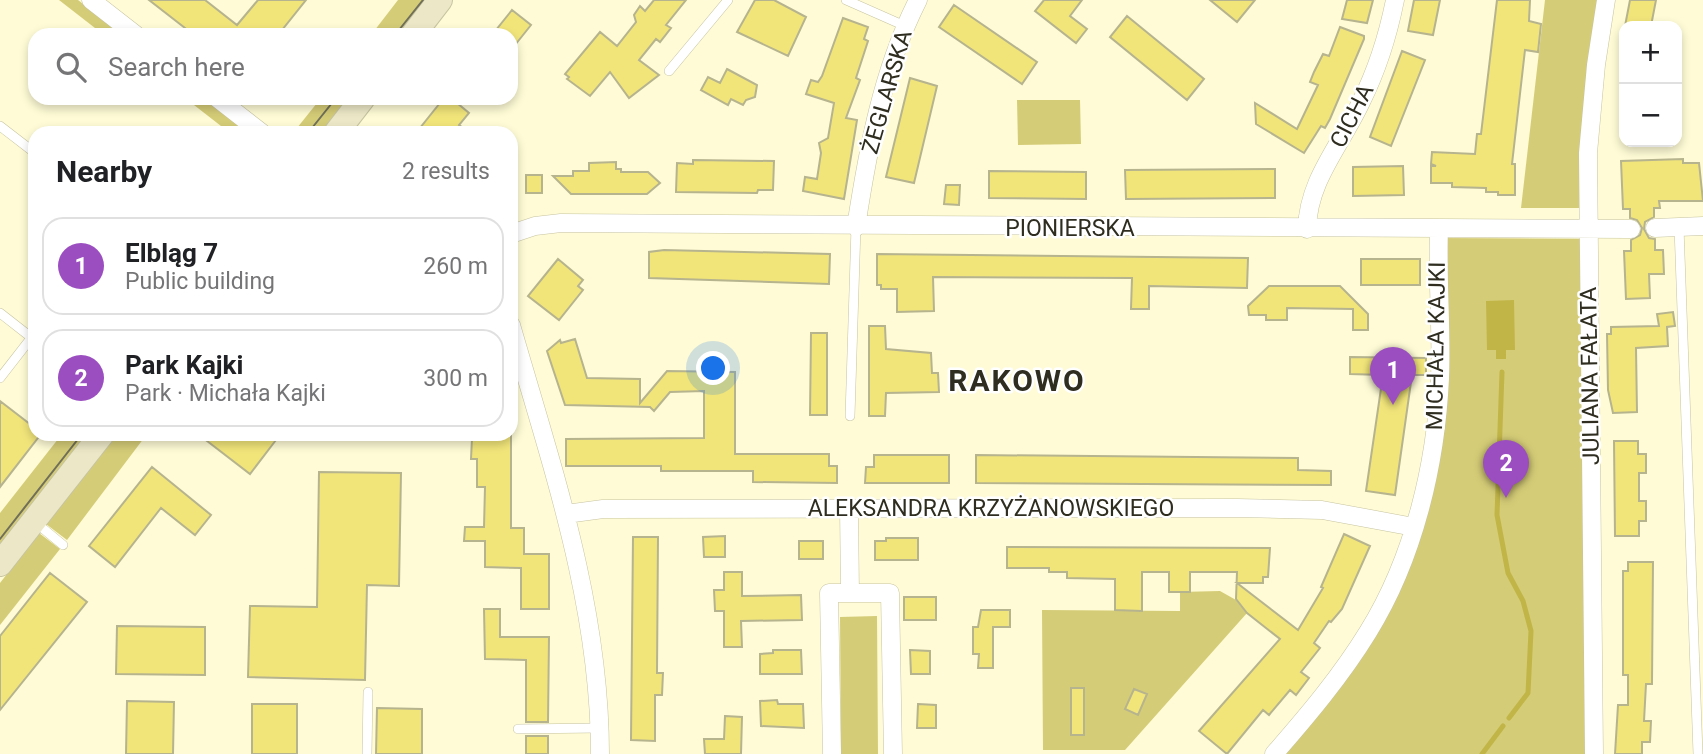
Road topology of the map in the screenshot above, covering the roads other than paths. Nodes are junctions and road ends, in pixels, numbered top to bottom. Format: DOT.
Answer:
graph roads {
  1 [pos="91,0"];
  2 [pos="440,0"];
  3 [pos="728,0"];
  4 [pos="846,0"];
  5 [pos="918,0"];
  6 [pos="1395,0"];
  7 [pos="1606,0"];
  8 [pos="905,26"];
  9 [pos="127,28"];
  10 [pos="418,28"];
  11 [pos="669,71"];
  12 [pos="226,105"];
  13 [pos="359,105"];
  14 [pos="0,126"];
  15 [pos="253,126"];
  16 [pos="346,126"];
  17 [pos="28,148"];
  18 [pos="1703,226"];
  19 [pos="856,227"];
  20 [pos="1654,228"];
  21 [pos="1679,228"];
  22 [pos="1307,229"];
  23 [pos="1438,229"];
  24 [pos="1630,229"];
  25 [pos="1588,230"];
  26 [pos="518,232"];
  27 [pos="0,313"];
  28 [pos="28,332"];
  29 [pos="28,342"];
  30 [pos="518,349"];
  31 [pos="0,378"];
  32 [pos="850,416"];
  33 [pos="97,441"];
  34 [pos="849,508"];
  35 [pos="566,514"];
  36 [pos="34,521"];
  37 [pos="1414,527"];
  38 [pos="63,545"];
  39 [pos="0,564"];
  40 [pos="850,593"];
  41 [pos="368,692"];
  42 [pos="599,728"];
  43 [pos="518,729"];
  44 [pos="367,754"];
  45 [pos="600,754"];
  46 [pos="832,754"];
  47 [pos="893,754"];
  48 [pos="1275,754"];
  49 [pos="1594,754"];
  50 [pos="1698,754"];
  1 -- 9 [label="street"];
  2 -- 10 [label="main road"];
  3 -- 11 [label="lane"];
  4 -- 8 [label="lane"];
  5 -- 8 [label="street, ŻEGLARSKA"];
  6 -- 22 [label="street, CICHA"];
  7 -- 25 [label="street, JULIANA FAŁATA"];
  8 -- 19 [label="street, ŻEGLARSKA"];
  12 -- 15 [label="street"];
  13 -- 16 [label="main road"];
  14 -- 17 [label="lane"];
  18 -- 21 [label="street"];
  19 -- 22 [label="street, PIONIERSKA"];
  19 -- 26 [label="street, PIONIERSKA"];
  19 -- 32 [label="lane"];
  20 -- 21 [label="street"];
  21 -- 50 [label="lane"];
  22 -- 23 [label="street, PIONIERSKA"];
  23 -- 25 [label="street, PIONIERSKA"];
  23 -- 37 [label="street, MICHAŁA KAJKI"];
  24 -- 25 [label="street, PIONIERSKA"];
  25 -- 49 [label="street, JULIANA FAŁATA"];
  27 -- 28 [label="lane"];
  29 -- 31 [label="lane"];
  30 -- 35 [label="street"];
  33 -- 36 [label="main road"];
  34 -- 35 [label="street, ALEKSANDRA KRZYŻANOWSKIEGO"];
  34 -- 37 [label="street, ALEKSANDRA KRZYŻANOWSKIEGO"];
  34 -- 40 [label="street"];
  35 -- 42 [label="street"];
  36 -- 38 [label="lane"];
  36 -- 39 [label="main road"];
  37 -- 48 [label="street, MICHAŁA KAJKI"];
  40 -- 46 [label="street"];
  40 -- 47 [label="street"];
  41 -- 44 [label="lane"];
  42 -- 43 [label="lane"];
  42 -- 45 [label="street"];
}
